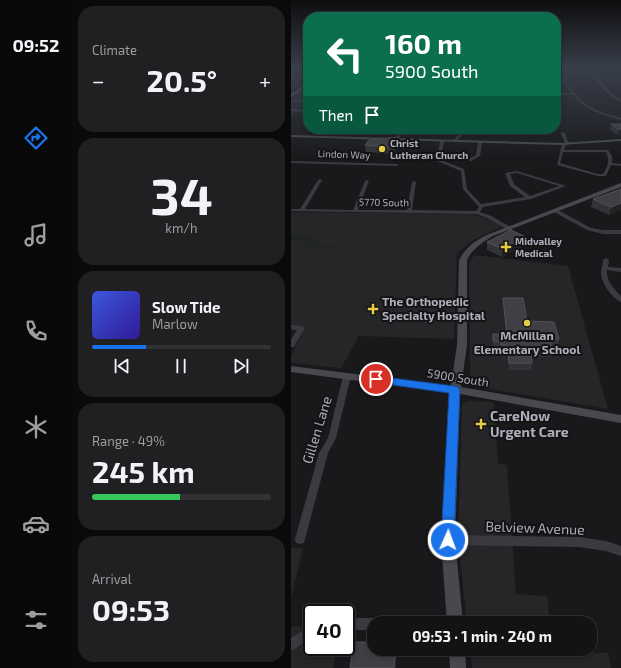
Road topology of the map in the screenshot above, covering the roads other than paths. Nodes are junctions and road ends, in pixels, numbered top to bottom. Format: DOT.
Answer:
graph roads {
  1 [pos="576,98"];
  2 [pos="303,100"];
  3 [pos="291,101"];
  4 [pos="291,110"];
  5 [pos="303,111"];
  6 [pos="621,119"];
  7 [pos="563,133"];
  8 [pos="400,134"];
  9 [pos="462,134"];
  10 [pos="291,136"];
  11 [pos="397,139"];
  12 [pos="442,141"];
  13 [pos="455,141"];
  14 [pos="620,141"];
  15 [pos="480,142"];
  16 [pos="565,144"];
  17 [pos="563,152"];
  18 [pos="470,160"];
  19 [pos="291,162"];
  20 [pos="609,164"];
  21 [pos="397,165"];
  22 [pos="621,165"];
  23 [pos="320,180"];
  24 [pos="367,181"];
  25 [pos="415,182"];
  26 [pos="621,185"];
  27 [pos="529,198"];
  28 [pos="480,206"];
  29 [pos="291,210"];
  30 [pos="302,210"];
  31 [pos="355,211"];
  32 [pos="409,211"];
  33 [pos="556,211"];
  34 [pos="477,213"];
  35 [pos="510,228"];
  36 [pos="621,232"];
  37 [pos="606,260"];
  38 [pos="606,268"];
  39 [pos="621,270"];
  40 [pos="621,300"];
  41 [pos="291,326"];
  42 [pos="291,345"];
  43 [pos="291,369"];
  44 [pos="347,376"];
  45 [pos="454,390"];
  46 [pos="621,419"];
  47 [pos="300,539"];
  48 [pos="448,540"];
  49 [pos="621,551"];
  50 [pos="454,616"];
  51 [pos="355,624"];
  52 [pos="367,624"];
  53 [pos="303,637"];
  54 [pos="291,645"];
  55 [pos="457,656"];
  56 [pos="458,668"];
  1 -- 6 [label="street"];
  2 -- 3 [label="street"];
  4 -- 5 [label="street"];
  7 -- 16 [label="street"];
  8 -- 11 [label="street"];
  9 -- 13 [label="street"];
  10 -- 11 [label="street"];
  11 -- 12 [label="street"];
  12 -- 13 [label="street"];
  12 -- 28 [label="street"];
  13 -- 15 [label="street"];
  14 -- 16 [label="street"];
  15 -- 16 [label="street"];
  15 -- 18 [label="street"];
  16 -- 17 [label="street"];
  17 -- 20 [label="street"];
  17 -- 20 [label="street"];
  19 -- 21 [label="street, Lindon Way"];
  20 -- 22 [label="street"];
  23 -- 30 [label="street"];
  24 -- 31 [label="street"];
  25 -- 32 [label="street"];
  26 -- 33 [label="street"];
  27 -- 27 [label="street"];
  27 -- 28 [label="street"];
  28 -- 34 [label="street"];
  29 -- 30 [label="street, 5770 South"];
  30 -- 31 [label="street, 5770 South"];
  31 -- 32 [label="street, 5770 South"];
  32 -- 34 [label="street, 5770 South"];
  33 -- 35 [label="street"];
  33 -- 36 [label="street"];
  34 -- 35 [label="street"];
  35 -- 45 [label="street"];
  37 -- 38 [label="street"];
  38 -- 39 [label="street"];
  38 -- 40 [label="street"];
  41 -- 42 [label="street"];
  43 -- 44 [label="street, 5900 South"];
  44 -- 45 [label="street, 5900 South"];
  44 -- 47 [label="street, Gillen Lane"];
  45 -- 46 [label="street, 5900 South"];
  45 -- 48 [label="street"];
  48 -- 49 [label="street, Belview Avenue"];
  48 -- 50 [label="street"];
  51 -- 52 [label="street"];
  53 -- 54 [label="street"];
  55 -- 56 [label="street"];
}
